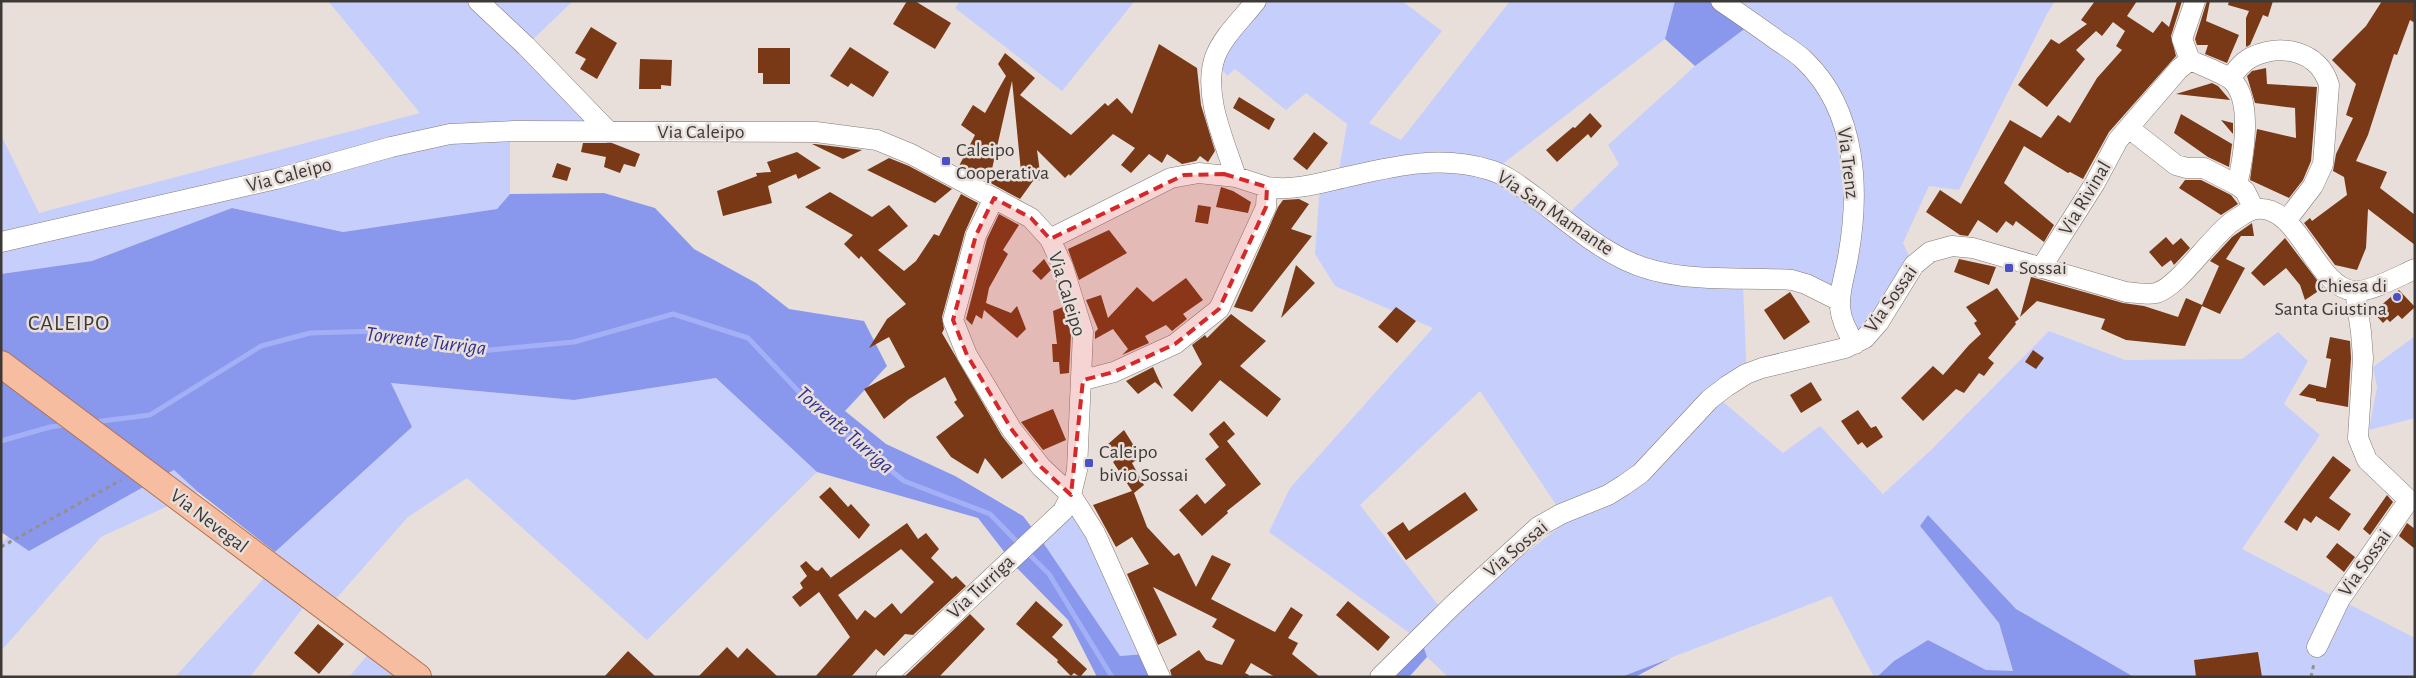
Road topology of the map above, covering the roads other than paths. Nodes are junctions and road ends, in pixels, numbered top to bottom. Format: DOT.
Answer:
graph roads {
  1 [pos="478,1"];
  2 [pos="1256,1"];
  3 [pos="1721,1"];
  4 [pos="2195,1"];
  5 [pos="2190,60"];
  6 [pos="2230,79"];
  7 [pos="2130,129"];
  8 [pos="609,132"];
  9 [pos="1236,177"];
  10 [pos="2237,185"];
  11 [pos="1267,187"];
  12 [pos="994,198"];
  13 [pos="2254,209"];
  14 [pos="2286,221"];
  15 [pos="1050,239"];
  16 [pos="1,242"];
  17 [pos="2041,268"];
  18 [pos="2413,270"];
  19 [pos="2355,291"];
  20 [pos="1838,300"];
  21 [pos="1854,344"];
  22 [pos="1,364"];
  23 [pos="1082,380"];
  24 [pos="1071,495"];
  25 [pos="2318,647"];
  26 [pos="418,677"];
  27 [pos="886,677"];
  28 [pos="1160,677"];
  29 [pos="1380,677"];
  1 -- 8 [label="street"];
  2 -- 9 [label="street"];
  3 -- 20 [label="street, Via Trenz"];
  4 -- 5 [label="street"];
  5 -- 6 [label="street"];
  5 -- 7 [label="street, Via Rivinal"];
  6 -- 10 [label="street"];
  6 -- 14 [label="street"];
  7 -- 10 [label="street"];
  7 -- 17 [label="street, Via Rivinal"];
  8 -- 12 [label="street, Via Caleipo"];
  8 -- 16 [label="street, Via Caleipo"];
  9 -- 11 [label="street, Via San Mamante"];
  9 -- 15 [label="street, Via San Mamante"];
  10 -- 13 [label="street"];
  11 -- 20 [label="street, Via San Mamante"];
  11 -- 23 [label="street"];
  12 -- 15 [label="street, Via Caleipo"];
  12 -- 24 [label="street"];
  13 -- 14 [label="street"];
  13 -- 17 [label="street, Via Sossai"];
  14 -- 19 [label="street"];
  15 -- 23 [label="street, Via Caleipo"];
  17 -- 21 [label="street, Via Sossai"];
  18 -- 19 [label="street"];
  19 -- 25 [label="street, Via Sossai"];
  20 -- 21 [label="street, Via Trenz"];
  21 -- 29 [label="street, Via Sossai"];
  22 -- 26 [label="main road, Via Nevegal"];
  23 -- 24 [label="street, Via Caleipo"];
  24 -- 27 [label="street, Via Turriga"];
  24 -- 28 [label="street"];
}
